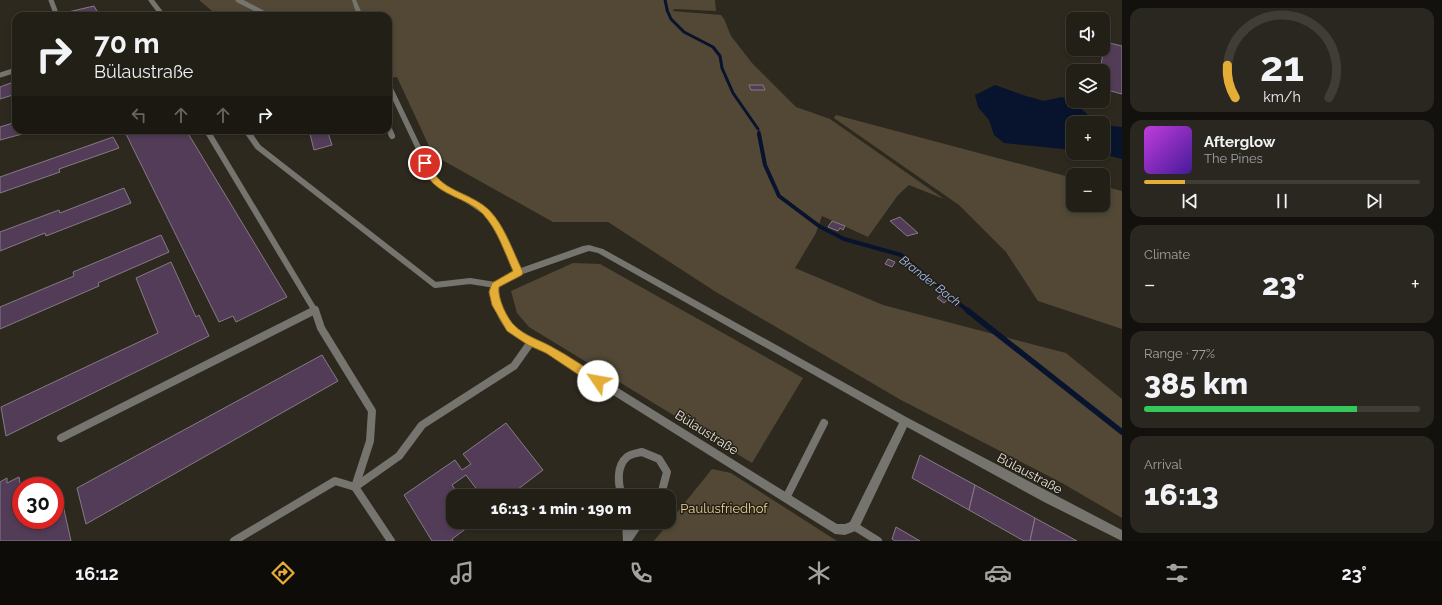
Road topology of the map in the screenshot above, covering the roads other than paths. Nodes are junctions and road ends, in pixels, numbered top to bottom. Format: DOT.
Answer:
graph roads {
  1 [pos="51,0"];
  2 [pos="151,0"];
  3 [pos="238,0"];
  4 [pos="354,0"];
  5 [pos="56,12"];
  6 [pos="160,12"];
  7 [pos="261,12"];
  8 [pos="358,12"];
  9 [pos="12,71"];
  10 [pos="0,74"];
  11 [pos="392,92"];
  12 [pos="208,134"];
  13 [pos="249,134"];
  14 [pos="518,272"];
  15 [pos="495,285"];
  16 [pos="315,310"];
  17 [pos="531,342"];
  18 [pos="905,421"];
  19 [pos="824,423"];
  20 [pos="61,438"];
  21 [pos="355,487"];
  22 [pos="620,489"];
  23 [pos="663,489"];
  24 [pos="786,498"];
  25 [pos="854,526"];
  26 [pos="626,529"];
  27 [pos="635,529"];
  28 [pos="1122,536"];
  29 [pos="234,541"];
  30 [pos="391,541"];
  31 [pos="627,541"];
  32 [pos="878,541"];
  1 -- 5 [label="lane"];
  2 -- 6 [label="lane"];
  3 -- 7 [label="lane"];
  4 -- 8 [label="street"];
  9 -- 10 [label="lane"];
  11 -- 14 [label="street"];
  12 -- 16 [label="lane"];
  13 -- 15 [label="lane"];
  14 -- 15 [label="street, Bülaustraße"];
  14 -- 18 [label="street, Bülaustraße"];
  15 -- 17 [label="street, Bülaustraße"];
  16 -- 20 [label="lane"];
  16 -- 21 [label="lane"];
  17 -- 21 [label="lane"];
  17 -- 24 [label="street, Bülaustraße"];
  18 -- 25 [label="street"];
  18 -- 28 [label="street, Bülaustraße"];
  19 -- 24 [label="lane"];
  21 -- 29 [label="lane"];
  21 -- 30 [label="lane"];
  22 -- 23 [label="lane"];
  24 -- 25 [label="street, Bülaustraße"];
  25 -- 32 [label="lane"];
  26 -- 31 [label="lane"];
  27 -- 31 [label="lane"];
}
